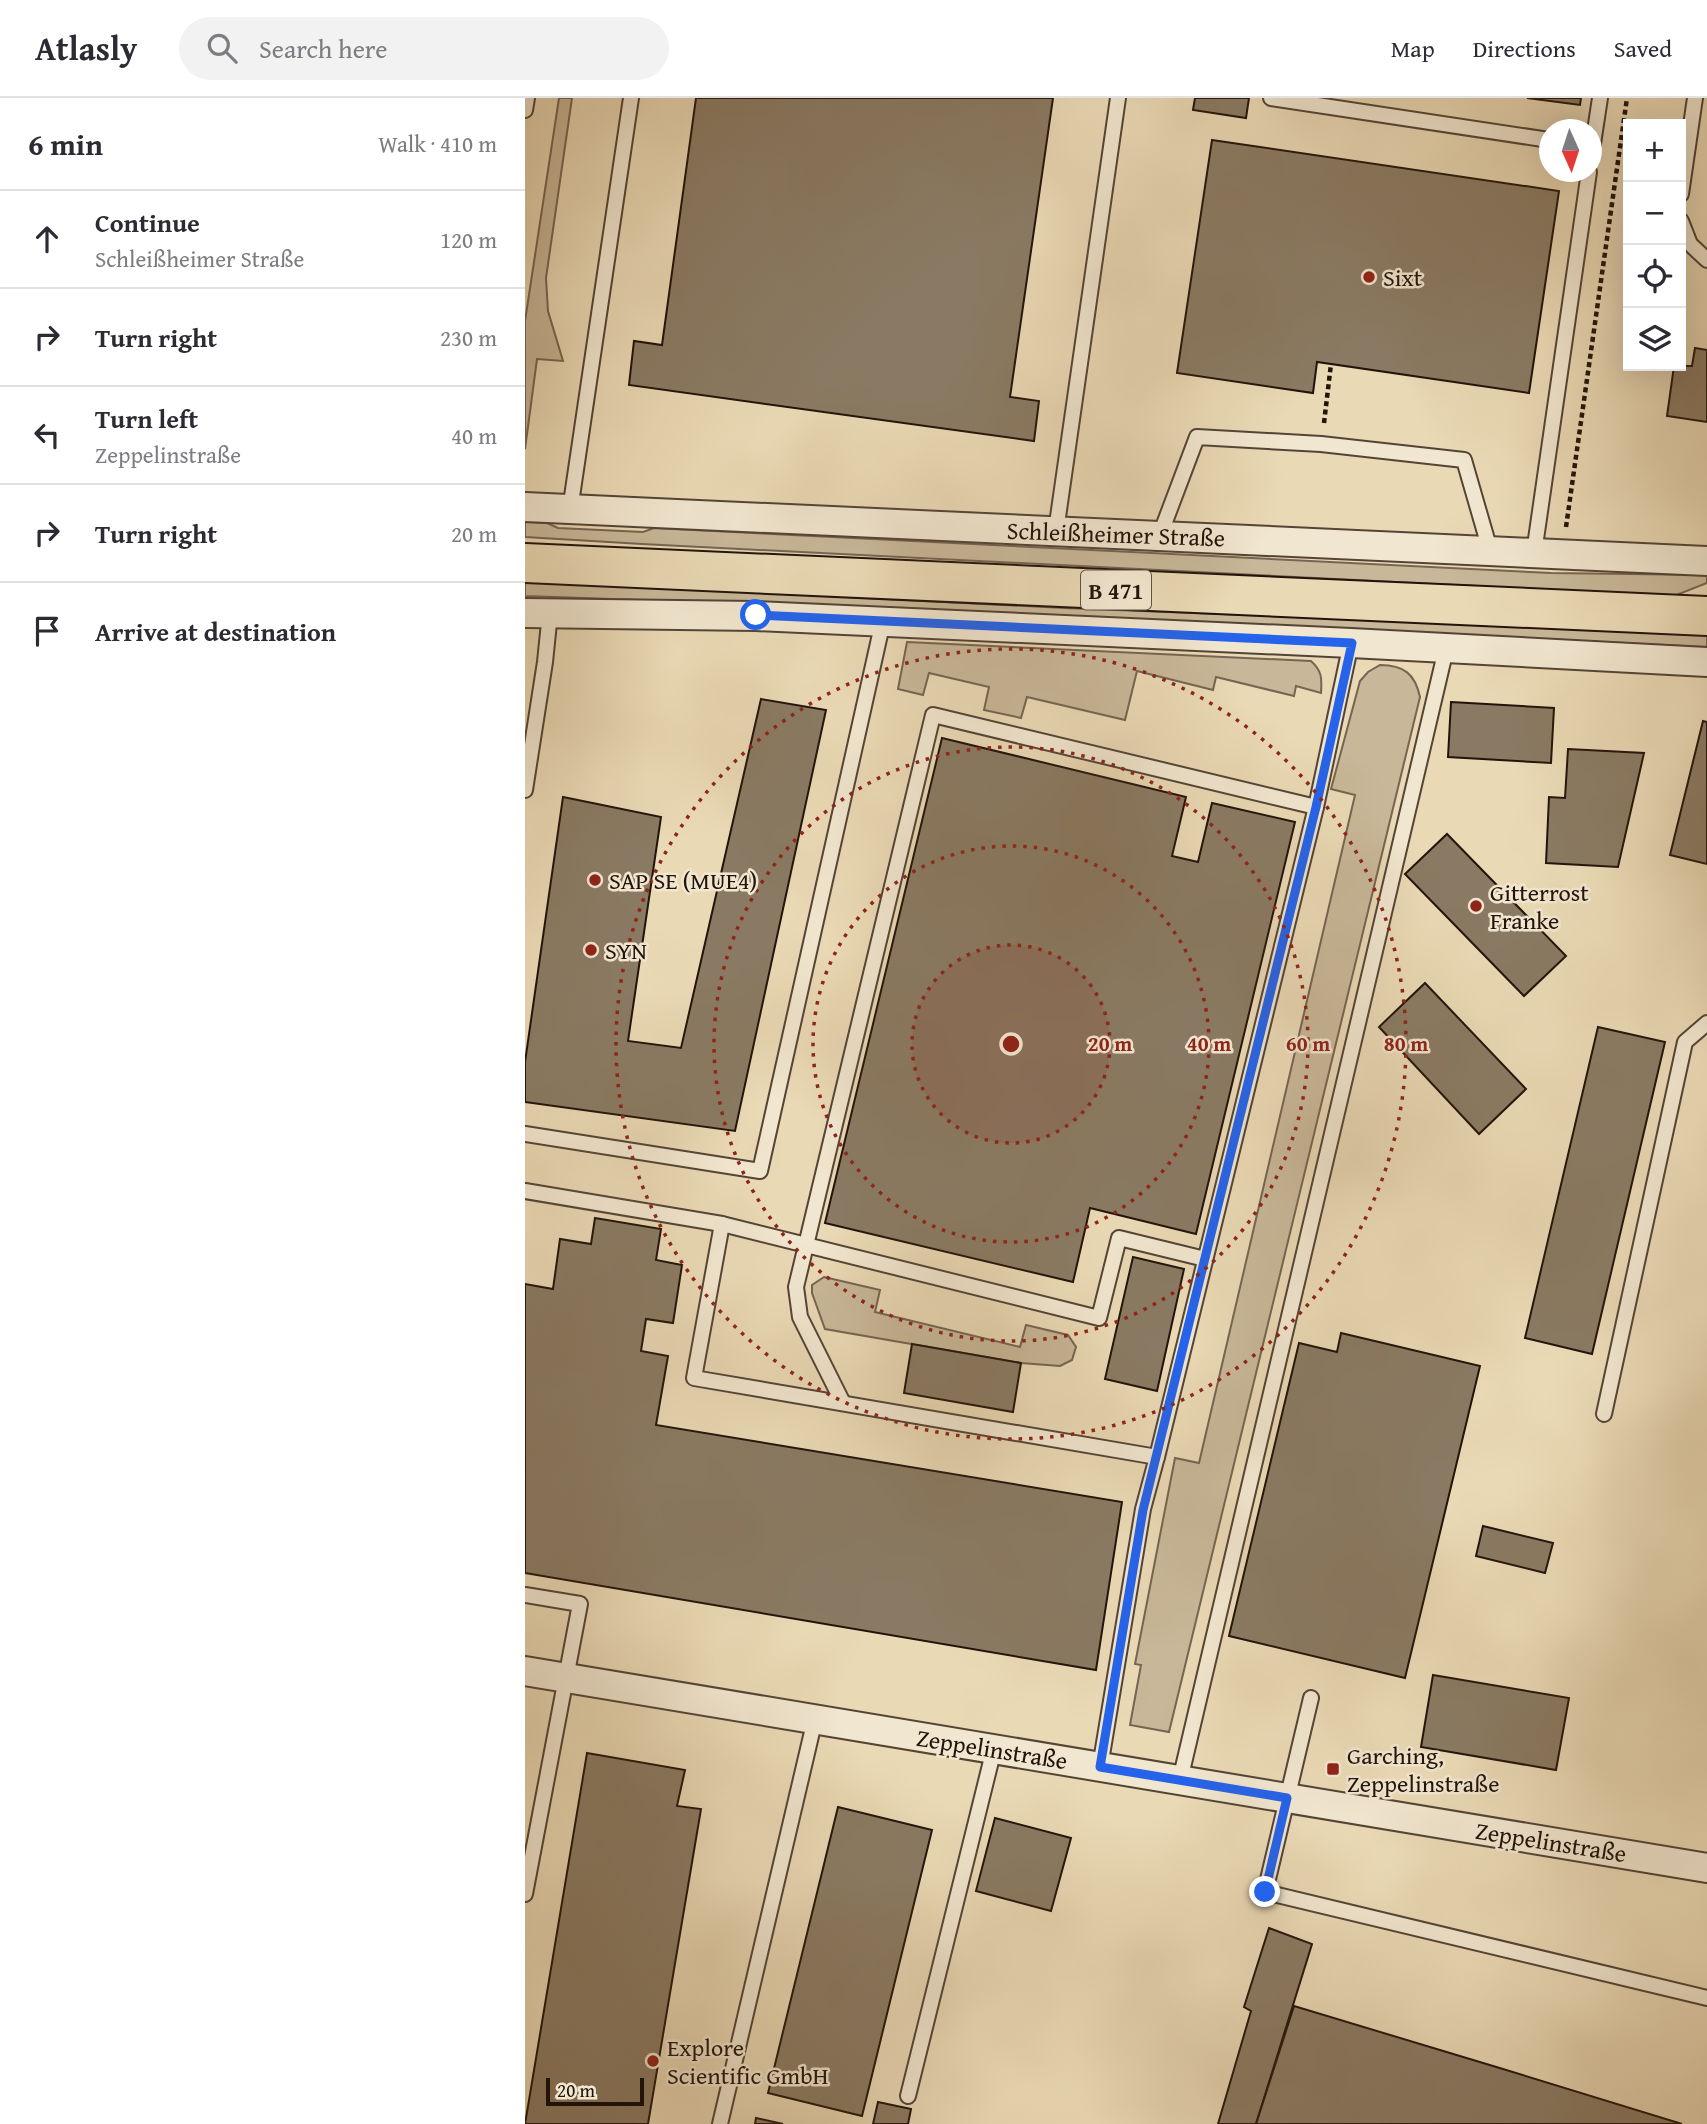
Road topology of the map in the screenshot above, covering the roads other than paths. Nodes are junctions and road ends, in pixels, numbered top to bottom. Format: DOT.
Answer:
graph roads {
  1 [pos="527,98"];
  2 [pos="631,98"];
  3 [pos="1118,98"];
  4 [pos="1271,98"];
  5 [pos="1600,98"];
  6 [pos="1695,98"];
  7 [pos="1350,104"];
  8 [pos="525,110"];
  9 [pos="1597,119"];
  10 [pos="1539,138"];
  11 [pos="1588,182"];
  12 [pos="1683,182"];
  13 [pos="1686,232"];
  14 [pos="1707,260"];
  15 [pos="525,507"];
  16 [pos="570,510"];
  17 [pos="1056,531"];
  18 [pos="1160,536"];
  19 [pos="1490,550"];
  20 [pos="1548,553"];
  21 [pos="1707,561"];
  22 [pos="525,563"];
  23 [pos="538,613"];
  24 [pos="1707,616"];
  25 [pos="883,621"];
  26 [pos="1352,643"];
  27 [pos="1446,649"];
  28 [pos="1707,662"];
  29 [pos="525,790"];
  30 [pos="1316,807"];
  31 [pos="1707,1023"];
  32 [pos="525,1134"];
  33 [pos="525,1191"];
  34 [pos="722,1224"];
  35 [pos="806,1247"];
  36 [pos="1205,1259"];
  37 [pos="843,1403"];
  38 [pos="1604,1414"];
  39 [pos="1157,1457"];
  40 [pos="525,1595"];
  41 [pos="525,1671"];
  42 [pos="567,1678"];
  43 [pos="1311,1698"];
  44 [pos="815,1719"];
  45 [pos="994,1749"];
  46 [pos="1100,1767"];
  47 [pos="1180,1780"];
  48 [pos="1287,1798"];
  49 [pos="1707,1868"];
  50 [pos="525,1894"];
  51 [pos="1707,1998"];
  52 [pos="908,2096"];
  53 [pos="720,2124"];
  1 -- 8 [label="lane"];
  2 -- 16 [label="lane"];
  3 -- 17 [label="lane"];
  4 -- 7 [label="lane"];
  5 -- 9 [label="lane"];
  6 -- 12 [label="lane"];
  7 -- 10 [label="lane"];
  11 -- 20 [label="lane"];
  13 -- 14 [label="lane"];
  15 -- 16 [label="street, Schleißheimer Straße"];
  16 -- 17 [label="street, Schleißheimer Straße"];
  17 -- 18 [label="street, Schleißheimer Straße"];
  18 -- 19 [label="street, Schleißheimer Straße"];
  18 -- 19 [label="lane"];
  19 -- 20 [label="street, Schleißheimer Straße"];
  20 -- 21 [label="street, Schleißheimer Straße"];
  22 -- 24 [label="main road, B 471"];
  23 -- 25 [label="street"];
  23 -- 29 [label="lane"];
  25 -- 26 [label="street"];
  25 -- 32 [label="lane"];
  26 -- 27 [label="street"];
  26 -- 30 [label="lane"];
  27 -- 28 [label="street"];
  27 -- 47 [label="lane"];
  30 -- 35 [label="lane"];
  30 -- 36 [label="lane"];
  31 -- 38 [label="lane"];
  33 -- 34 [label="lane"];
  34 -- 35 [label="lane"];
  34 -- 37 [label="lane"];
  35 -- 36 [label="lane"];
  35 -- 37 [label="lane"];
  36 -- 39 [label="lane"];
  37 -- 39 [label="lane"];
  39 -- 46 [label="lane"];
  40 -- 42 [label="lane"];
  41 -- 42 [label="street, Zeppelinstraße"];
  42 -- 44 [label="street, Zeppelinstraße"];
  42 -- 50 [label="lane"];
  43 -- 48 [label="lane"];
  44 -- 45 [label="street, Zeppelinstraße"];
  44 -- 53 [label="lane"];
  45 -- 46 [label="street, Zeppelinstraße"];
  45 -- 52 [label="lane"];
  46 -- 47 [label="street, Zeppelinstraße"];
  47 -- 48 [label="street, Zeppelinstraße"];
  48 -- 49 [label="street, Zeppelinstraße"];
  48 -- 51 [label="lane"];
}
